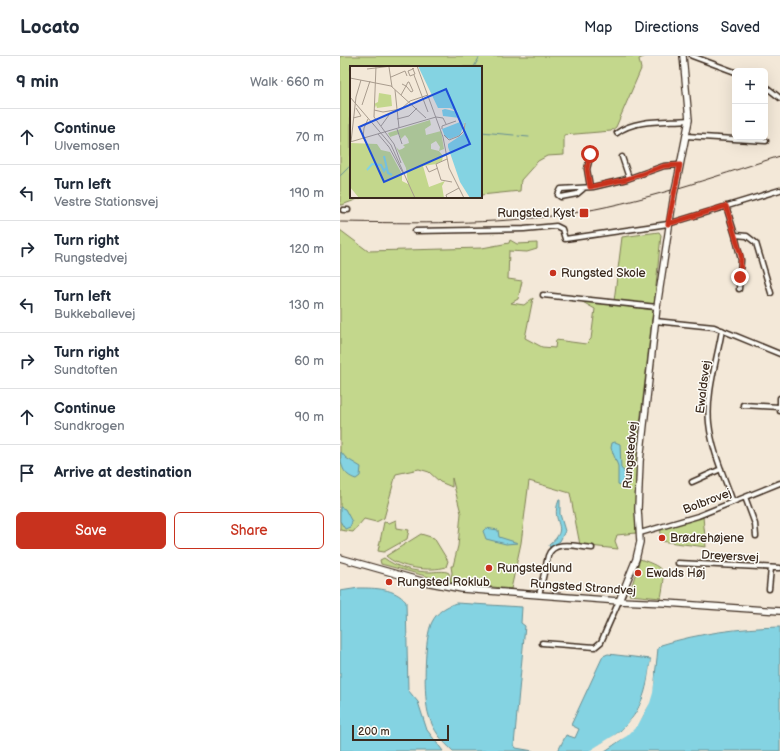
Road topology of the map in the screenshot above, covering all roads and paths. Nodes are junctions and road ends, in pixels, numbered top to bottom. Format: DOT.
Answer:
graph roads {
  1 [pos="683,56"];
  2 [pos="692,56"];
  3 [pos="732,71"];
  4 [pos="768,88"];
  5 [pos="780,98"];
  6 [pos="689,120"];
  7 [pos="617,133"];
  8 [pos="686,136"];
  9 [pos="766,141"];
  10 [pos="590,154"];
  11 [pos="622,157"];
  12 [pos="680,165"];
  13 [pos="629,178"];
  14 [pos="590,187"];
  15 [pos="583,189"];
  16 [pos="780,190"];
  17 [pos="726,206"];
  18 [pos="343,210"];
  19 [pos="348,210"];
  20 [pos="668,224"];
  21 [pos="415,231"];
  22 [pos="735,235"];
  23 [pos="739,289"];
  24 [pos="771,293"];
  25 [pos="544,295"];
  26 [pos="657,308"];
  27 [pos="655,321"];
  28 [pos="722,330"];
  29 [pos="780,354"];
  30 [pos="780,398"];
  31 [pos="743,405"];
  32 [pos="780,408"];
  33 [pos="780,411"];
  34 [pos="721,469"];
  35 [pos="692,482"];
  36 [pos="780,483"];
  37 [pos="745,497"];
  38 [pos="733,502"];
  39 [pos="640,533"];
  40 [pos="756,536"];
  41 [pos="592,548"];
  42 [pos="340,558"];
  43 [pos="678,563"];
  44 [pos="771,568"];
  45 [pos="780,568"];
  46 [pos="769,589"];
  47 [pos="539,595"];
  48 [pos="619,601"];
  49 [pos="780,611"];
  50 [pos="542,643"];
  1 -- 6 [label="main road, Rungstedvej"];
  2 -- 3 [label="street"];
  4 -- 5 [label="street"];
  6 -- 7 [label="street"];
  6 -- 8 [label="main road, Rungstedvej"];
  8 -- 9 [label="street"];
  8 -- 12 [label="main road, Rungstedvej"];
  10 -- 14 [label="street"];
  11 -- 13 [label="street"];
  12 -- 13 [label="street"];
  12 -- 20 [label="main road, Rungstedvej, bridge"];
  13 -- 14 [label="street"];
  14 -- 15 [label="street"];
  15 -- 15 [label="street"];
  16 -- 17 [label="street"];
  17 -- 20 [label="street"];
  17 -- 22 [label="street"];
  18 -- 19 [label="street"];
  20 -- 21 [label="street"];
  20 -- 26 [label="main road, Rungstedvej"];
  22 -- 23 [label="street"];
  22 -- 24 [label="street"];
  25 -- 26 [label="street"];
  26 -- 27 [label="main road, Rungstedvej"];
  27 -- 28 [label="street"];
  27 -- 39 [label="main road, Rungstedvej"];
  28 -- 29 [label="street"];
  28 -- 34 [label="street, Ewaldsvej"];
  30 -- 32 [label="street"];
  31 -- 32 [label="street"];
  32 -- 33 [label="street"];
  34 -- 35 [label="street"];
  34 -- 38 [label="street, Ewaldsvej"];
  36 -- 37 [label="street, Bolbrovej"];
  37 -- 38 [label="street, Bolbrovej"];
  37 -- 40 [label="street"];
  38 -- 39 [label="street, Bolbrovej"];
  39 -- 48 [label="main road, Rungstedvej"];
  41 -- 47 [label="street"];
  42 -- 47 [label="main road, Rungsted Strandvej"];
  43 -- 44 [label="street, Dreyersvej"];
  44 -- 45 [label="street, Dreyersvej"];
  44 -- 46 [label="street"];
  47 -- 48 [label="main road, Rungsted Strandvej"];
  48 -- 49 [label="main road, Rungsted Strandvej"];
  48 -- 50 [label="street"];
}
